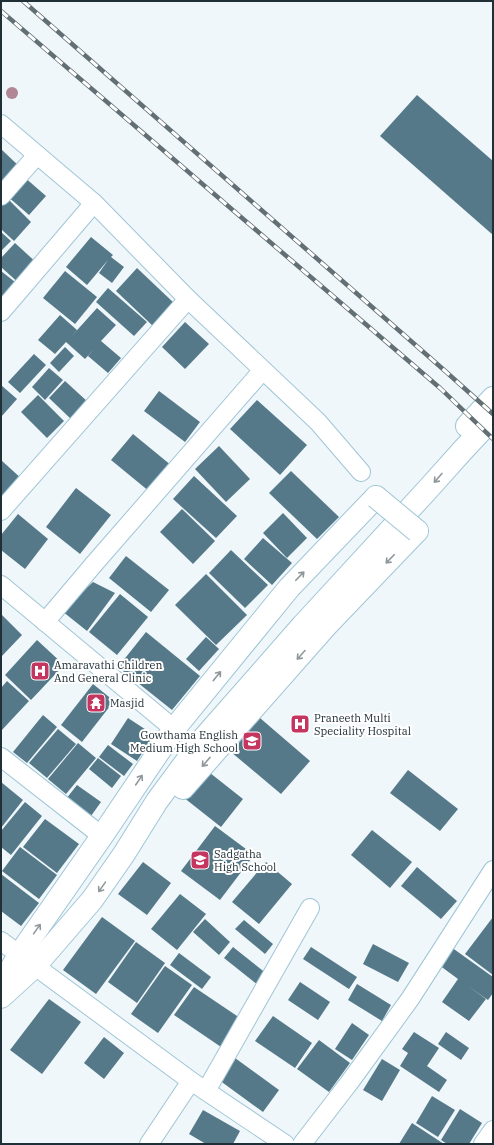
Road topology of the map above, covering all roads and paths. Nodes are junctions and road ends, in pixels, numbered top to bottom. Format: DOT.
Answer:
graph roads {
  1 [pos="1,124"];
  2 [pos="37,155"];
  3 [pos="1,196"];
  4 [pos="94,203"];
  5 [pos="188,300"];
  6 [pos="1,312"];
  7 [pos="262,371"];
  8 [pos="493,398"];
  9 [pos="493,418"];
  10 [pos="361,472"];
  11 [pos="1,511"];
  12 [pos="1,586"];
  13 [pos="45,622"];
  14 [pos="174,729"];
  15 [pos="1,757"];
  16 [pos="102,836"];
  17 [pos="124,854"];
  18 [pos="493,870"];
  19 [pos="310,908"];
  20 [pos="1,941"];
  21 [pos="27,960"];
  22 [pos="1,986"];
  23 [pos="1,997"];
  24 [pos="191,1081"];
  25 [pos="206,1091"];
  26 [pos="493,1130"];
  27 [pos="148,1144"];
  28 [pos="285,1144"];
  29 [pos="302,1144"];
  30 [pos="483,1144"];
  1 -- 2 [label="street"];
  2 -- 3 [label="street"];
  2 -- 4 [label="street"];
  4 -- 5 [label="street"];
  4 -- 6 [label="street"];
  5 -- 7 [label="street"];
  5 -- 11 [label="street"];
  7 -- 10 [label="street"];
  7 -- 13 [label="street"];
  8 -- 16 [label="street"];
  9 -- 17 [label="street, one-way"];
  12 -- 13 [label="street"];
  13 -- 14 [label="street"];
  16 -- 14 [label="street, one-way"];
  14 -- 17 [label="street, one-way, bridge"];
  15 -- 16 [label="street"];
  21 -- 16 [label="street, one-way"];
  17 -- 21 [label="street, one-way"];
  18 -- 29 [label="street"];
  19 -- 25 [label="street"];
  20 -- 21 [label="street"];
  21 -- 22 [label="street"];
  21 -- 23 [label="street"];
  21 -- 24 [label="street"];
  24 -- 25 [label="street"];
  24 -- 27 [label="street"];
  25 -- 28 [label="street"];
  26 -- 30 [label="street"];
}
